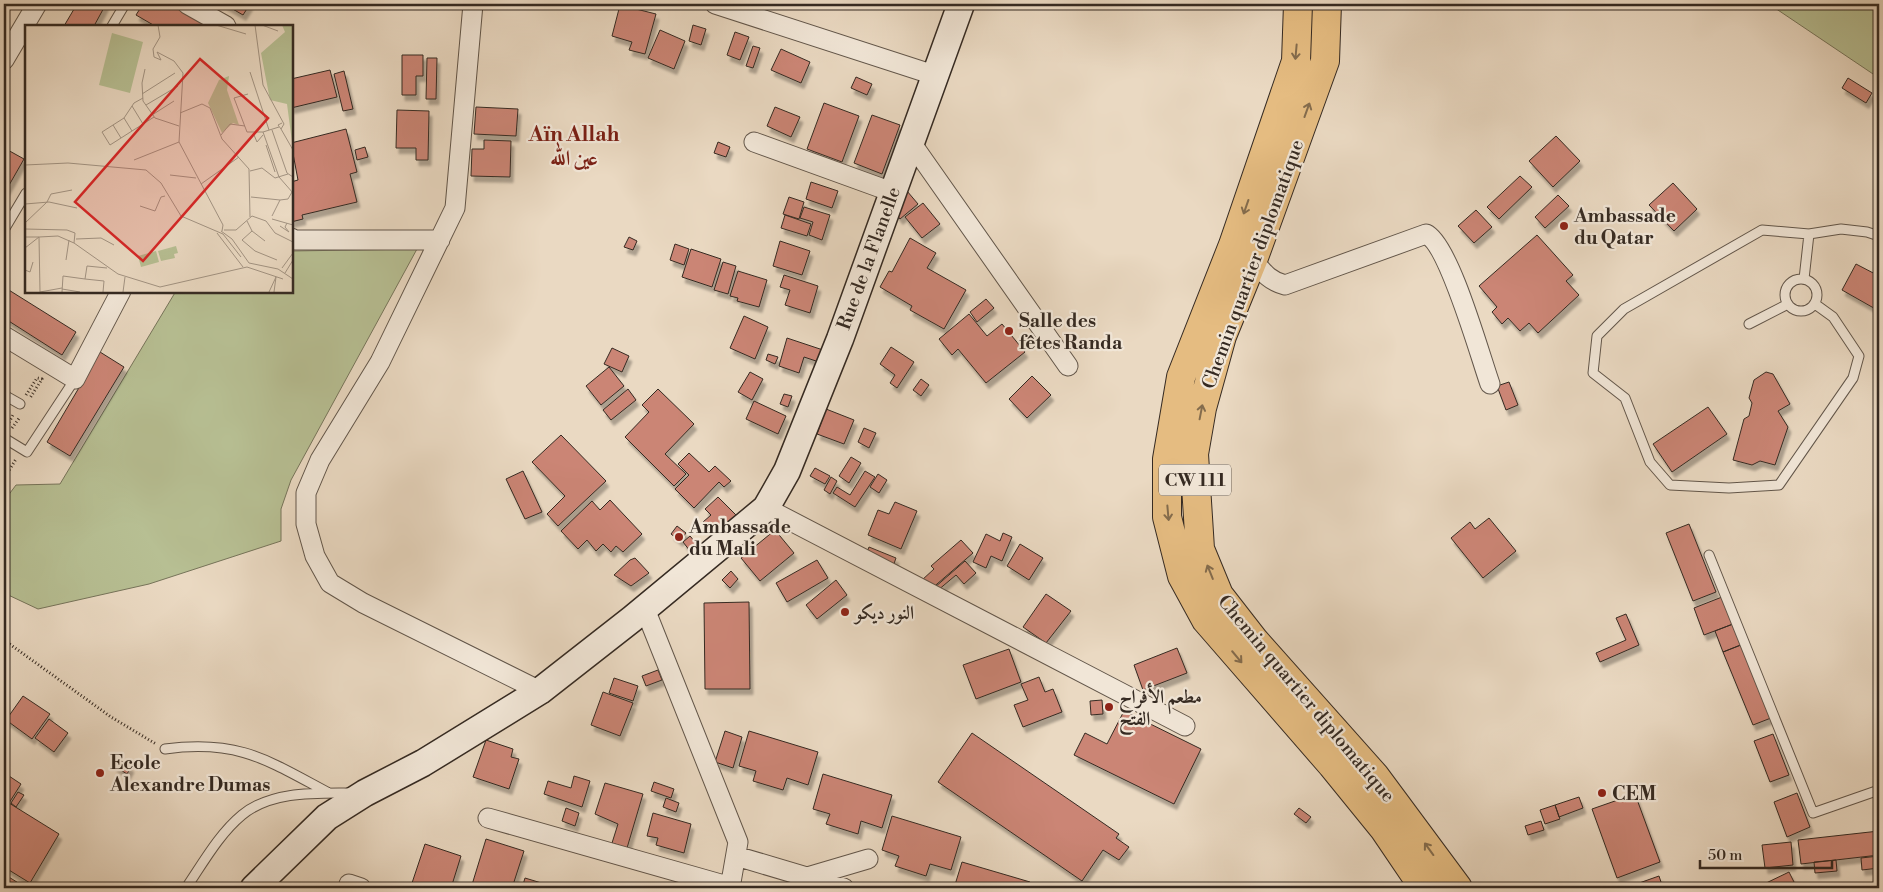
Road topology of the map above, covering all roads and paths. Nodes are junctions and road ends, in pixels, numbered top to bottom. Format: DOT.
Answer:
graph roads {
  1 [pos="37,4"];
  2 [pos="125,4"];
  3 [pos="187,4"];
  4 [pos="473,4"];
  5 [pos="715,4"];
  6 [pos="960,4"];
  7 [pos="1298,4"];
  8 [pos="1327,4"];
  9 [pos="113,25"];
  10 [pos="224,25"];
  11 [pos="4,60"];
  12 [pos="934,75"];
  13 [pos="910,141"];
  14 [pos="754,142"];
  15 [pos="892,192"];
  16 [pos="25,195"];
  17 [pos="4,230"];
  18 [pos="1810,234"];
  19 [pos="1879,236"];
  20 [pos="292,238"];
  21 [pos="440,240"];
  22 [pos="1253,260"];
  23 [pos="1804,279"];
  24 [pos="120,292"];
  25 [pos="1788,304"];
  26 [pos="1815,304"];
  27 [pos="1748,324"];
  28 [pos="4,336"];
  29 [pos="1068,366"];
  30 [pos="74,379"];
  31 [pos="1490,384"];
  32 [pos="4,395"];
  33 [pos="20,404"];
  34 [pos="4,438"];
  35 [pos="26,452"];
  36 [pos="6,474"];
  37 [pos="4,478"];
  38 [pos="766,508"];
  39 [pos="1709,555"];
  40 [pos="645,609"];
  41 [pos="4,640"];
  42 [pos="540,691"];
  43 [pos="1185,726"];
  44 [pos="165,749"];
  45 [pos="1879,790"];
  46 [pos="330,793"];
  47 [pos="365,793"];
  48 [pos="488,818"];
  49 [pos="736,856"];
  50 [pos="868,858"];
  51 [pos="807,877"];
  52 [pos="186,888"];
  53 [pos="254,888"];
  54 [pos="731,888"];
  55 [pos="844,888"];
  56 [pos="1424,888"];
  57 [pos="1458,888"];
  1 -- 11 [label="street"];
  2 -- 9 [label="lane"];
  3 -- 10 [label="street"];
  4 -- 21 [label="street"];
  5 -- 12 [label="street"];
  6 -- 12 [label="street, Rue de la Flanelle"];
  7 -- 56 [label="highway, CW 111, one-way"];
  22 -- 8 [label="highway, Chemin quartier diplomatique / CW 111, one-way"];
  12 -- 13 [label="street, Rue de la Flanelle"];
  13 -- 15 [label="street, Rue de la Flanelle"];
  13 -- 29 [label="street"];
  14 -- 15 [label="street"];
  15 -- 38 [label="street, Rue de la Flanelle"];
  16 -- 17 [label="lane"];
  18 -- 19 [label="lane"];
  18 -- 23 [label="lane"];
  18 -- 26 [label="lane"];
  20 -- 21 [label="street"];
  21 -- 42 [label="street"];
  22 -- 31 [label="street"];
  57 -- 22 [label="highway, Chemin quartier diplomatique / CW 111, one-way"];
  23 -- 25 [label="lane"];
  23 -- 26 [label="lane"];
  24 -- 30 [label="street"];
  25 -- 26 [label="lane"];
  25 -- 27 [label="lane"];
  28 -- 30 [label="street"];
  30 -- 35 [label="lane"];
  32 -- 33 [label="lane"];
  34 -- 35 [label="lane"];
  35 -- 36 [label="path"];
  36 -- 37 [label="path"];
  38 -- 40 [label="street, Rue de la Flanelle"];
  38 -- 43 [label="street"];
  39 -- 45 [label="lane"];
  40 -- 42 [label="street, Rue de la Flanelle"];
  40 -- 49 [label="street"];
  41 -- 44 [label="path"];
  42 -- 47 [label="street, Rue de la Flanelle"];
  44 -- 46 [label="lane"];
  46 -- 47 [label="lane"];
  46 -- 52 [label="lane"];
  47 -- 53 [label="street, Rue de la Flanelle"];
  48 -- 54 [label="street"];
  49 -- 51 [label="street"];
  49 -- 54 [label="street"];
  50 -- 51 [label="street"];
  51 -- 55 [label="street"];
}
